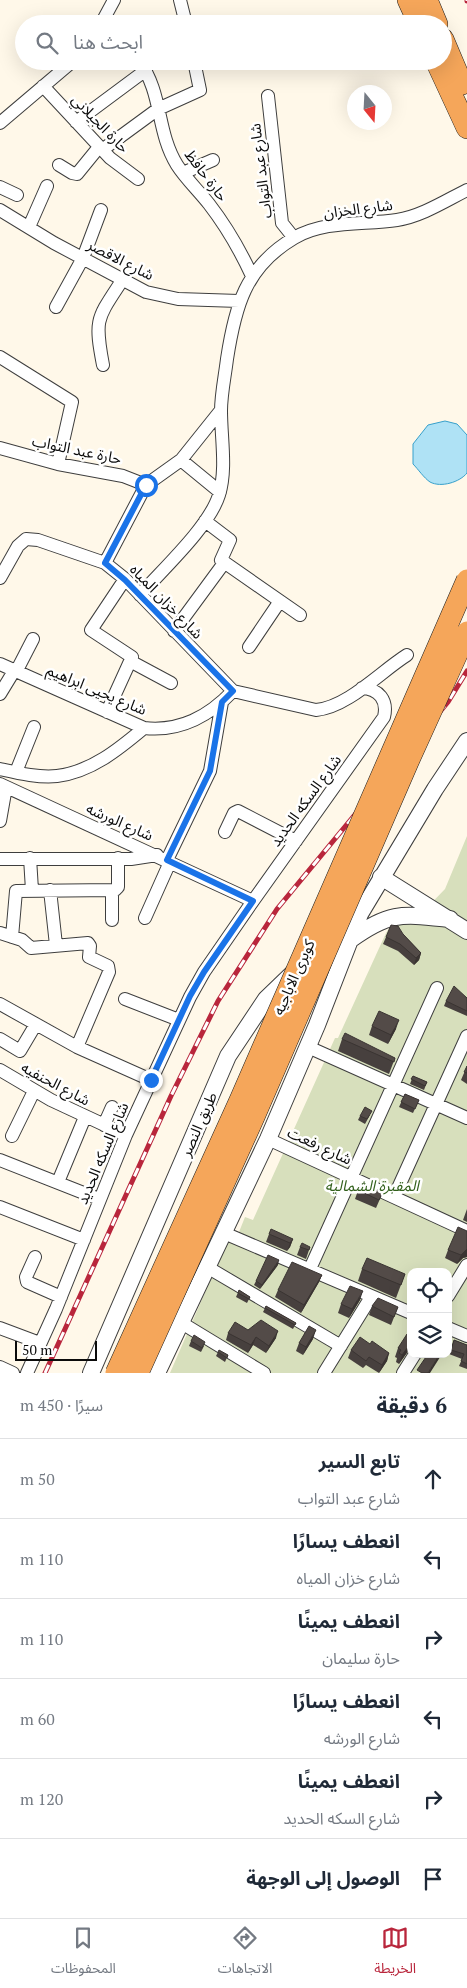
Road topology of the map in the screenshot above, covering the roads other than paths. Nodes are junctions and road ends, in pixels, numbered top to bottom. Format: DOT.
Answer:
graph roads {
  1 [pos="114,0"];
  2 [pos="180,0"];
  3 [pos="408,0"];
  4 [pos="427,0"];
  5 [pos="109,15"];
  6 [pos="184,15"];
  7 [pos="415,15"];
  8 [pos="433,15"];
  9 [pos="452,60"];
  10 [pos="62,70"];
  11 [pos="137,70"];
  12 [pos="144,70"];
  13 [pos="196,70"];
  14 [pos="440,70"];
  15 [pos="43,86"];
  16 [pos="268,96"];
  17 [pos="467,96"];
  18 [pos="158,109"];
  19 [pos="0,122"];
  20 [pos="76,122"];
  21 [pos="467,128"];
  22 [pos="101,149"];
  23 [pos="213,160"];
  24 [pos="59,165"];
  25 [pos="183,173"];
  26 [pos="138,179"];
  27 [pos="47,186"];
  28 [pos="0,188"];
  29 [pos="467,190"];
  30 [pos="17,195"];
  31 [pos="0,210"];
  32 [pos="101,210"];
  33 [pos="29,227"];
  34 [pos="294,238"];
  35 [pos="83,258"];
  36 [pos="252,276"];
  37 [pos="122,279"];
  38 [pos="239,302"];
  39 [pos="56,307"];
  40 [pos="0,357"];
  41 [pos="103,365"];
  42 [pos="221,410"];
  43 [pos="0,448"];
  44 [pos="181,460"];
  45 [pos="58,464"];
  46 [pos="146,485"];
  47 [pos="220,492"];
  48 [pos="205,521"];
  49 [pos="224,562"];
  50 [pos="105,563"];
  51 [pos="0,578"];
  52 [pos="125,580"];
  53 [pos="467,580"];
  54 [pos="140,595"];
  55 [pos="280,601"];
  56 [pos="300,615"];
  57 [pos="174,631"];
  58 [pos="467,632"];
  59 [pos="33,639"];
  60 [pos="248,647"];
  61 [pos="406,655"];
  62 [pos="130,661"];
  63 [pos="0,664"];
  64 [pos="15,671"];
  65 [pos="171,683"];
  66 [pos="362,688"];
  67 [pos="233,691"];
  68 [pos="0,694"];
  69 [pos="222,702"];
  70 [pos="107,712"];
  71 [pos="34,727"];
  72 [pos="144,728"];
  73 [pos="467,741"];
  74 [pos="0,769"];
  75 [pos="16,772"];
  76 [pos="3,786"];
  77 [pos="0,821"];
  78 [pos="225,832"];
  79 [pos="296,841"];
  80 [pos="30,858"];
  81 [pos="118,858"];
  82 [pos="0,859"];
  83 [pos="164,859"];
  84 [pos="381,877"];
  85 [pos="32,890"];
  86 [pos="50,890"];
  87 [pos="112,890"];
  88 [pos="253,901"];
  89 [pos="360,914"];
  90 [pos="145,918"];
  91 [pos="450,918"];
  92 [pos="112,920"];
  93 [pos="467,931"];
  94 [pos="6,935"];
  95 [pos="350,940"];
  96 [pos="56,945"];
  97 [pos="437,988"];
  98 [pos="125,999"];
  99 [pos="0,1004"];
  100 [pos="179,1020"];
  101 [pos="36,1024"];
  102 [pos="467,1036"];
  103 [pos="0,1039"];
  104 [pos="77,1047"];
  105 [pos="308,1047"];
  106 [pos="0,1070"];
  107 [pos="151,1080"];
  108 [pos="392,1084"];
  109 [pos="34,1091"];
  110 [pos="437,1105"];
  111 [pos="112,1107"];
  112 [pos="85,1117"];
  113 [pos="467,1118"];
  114 [pos="104,1125"];
  115 [pos="126,1135"];
  116 [pos="12,1136"];
  117 [pos="268,1139"];
  118 [pos="0,1160"];
  119 [pos="351,1177"];
  120 [pos="58,1182"];
  121 [pos="394,1197"];
  122 [pos="99,1199"];
  123 [pos="0,1207"];
  124 [pos="467,1231"];
  125 [pos="224,1233"];
  126 [pos="84,1240"];
  127 [pos="35,1257"];
  128 [pos="467,1265"];
  129 [pos="207,1267"];
  130 [pos="309,1271"];
  131 [pos="452,1289"];
  132 [pos="124,1296"];
  133 [pos="61,1297"];
  134 [pos="371,1297"];
  135 [pos="407,1311"];
  136 [pos="182,1320"];
  137 [pos="0,1328"];
  138 [pos="452,1330"];
  139 [pos="467,1336"];
  140 [pos="40,1343"];
  141 [pos="341,1346"];
  142 [pos="412,1358"];
  143 [pos="0,1367"];
  144 [pos="155,1372"];
  145 [pos="12,1373"];
  146 [pos="27,1373"];
  147 [pos="91,1373"];
  148 [pos="116,1373"];
  149 [pos="264,1373"];
  150 [pos="324,1373"];
  151 [pos="403,1373"];
  1 -- 5 [label="street"];
  2 -- 6 [label="street"];
  3 -- 7 [label="highway"];
  4 -- 8 [label="highway"];
  9 -- 17 [label="highway"];
  10 -- 15 [label="street"];
  11 -- 20 [label="street"];
  12 -- 18 [label="street, حارة حافظ"];
  13 -- 18 [label="street"];
  14 -- 21 [label="highway"];
  15 -- 19 [label="street"];
  15 -- 20 [label="street, حارة الجيلاني"];
  16 -- 34 [label="street, شارع عبد التواب"];
  18 -- 22 [label="street"];
  18 -- 25 [label="street, حارة حافظ"];
  20 -- 22 [label="street, حارة الجيلاني"];
  22 -- 24 [label="street"];
  22 -- 26 [label="street, حارة الجيلاني"];
  23 -- 25 [label="street"];
  25 -- 36 [label="street, حارة حافظ"];
  27 -- 33 [label="street"];
  28 -- 30 [label="street"];
  29 -- 34 [label="street, شارع الخزان"];
  31 -- 33 [label="street, شارع الاقصر"];
  32 -- 35 [label="street"];
  33 -- 35 [label="street, شارع الاقصر"];
  34 -- 36 [label="street, شارع الخزان"];
  35 -- 37 [label="street, شارع الاقصر"];
  35 -- 39 [label="street"];
  36 -- 38 [label="street, شارع الخزان"];
  37 -- 38 [label="street, شارع الاقصر"];
  37 -- 41 [label="street"];
  38 -- 42 [label="street, شارع الخزان"];
  40 -- 45 [label="street"];
  42 -- 44 [label="street"];
  42 -- 47 [label="street, شارع الخزان"];
  43 -- 45 [label="street, حارة عبد التواب"];
  44 -- 46 [label="street"];
  44 -- 47 [label="street"];
  45 -- 46 [label="street, حارة عبد التواب"];
  46 -- 50 [label="street"];
  47 -- 48 [label="street"];
  48 -- 49 [label="street"];
  48 -- 54 [label="street"];
  49 -- 55 [label="street"];
  49 -- 57 [label="street"];
  50 -- 51 [label="street, شارع خزان المياه"];
  50 -- 52 [label="street, شارع خزان المياه"];
  52 -- 54 [label="street, شارع خزان المياه"];
  52 -- 62 [label="street"];
  53 -- 148 [label="highway, كوبرى الاباجيه, bridge"];
  54 -- 57 [label="street, شارع خزان المياه"];
  55 -- 56 [label="street"];
  55 -- 60 [label="street"];
  57 -- 67 [label="street, شارع خزان المياه"];
  58 -- 144 [label="highway, كوبرى الاباجيه, bridge"];
  59 -- 64 [label="street"];
  61 -- 66 [label="street"];
  62 -- 65 [label="street"];
  62 -- 70 [label="street"];
  63 -- 64 [label="street, شارع يحيى ابراهيم"];
  64 -- 68 [label="street"];
  64 -- 70 [label="street, شارع يحيى ابراهيم"];
  66 -- 67 [label="street"];
  66 -- 79 [label="street, شارع السكه الحديد"];
  67 -- 69 [label="street, شارع يحيى ابراهيم"];
  69 -- 72 [label="street, شارع يحيى ابراهيم"];
  69 -- 83 [label="street"];
  70 -- 72 [label="street, شارع يحيى ابراهيم"];
  71 -- 75 [label="street"];
  72 -- 75 [label="street"];
  73 -- 84 [label="street, طريق النصر"];
  74 -- 75 [label="street"];
  76 -- 77 [label="street"];
  76 -- 83 [label="street, شارع الورشه"];
  78 -- 79 [label="street"];
  79 -- 88 [label="street, شارع السكه الحديد"];
  80 -- 81 [label="street"];
  80 -- 82 [label="street"];
  80 -- 85 [label="street"];
  81 -- 83 [label="street"];
  81 -- 87 [label="street"];
  83 -- 88 [label="street, شارع الورشه"];
  83 -- 90 [label="street"];
  84 -- 89 [label="street, طريق النصر"];
  84 -- 91 [label="street"];
  85 -- 86 [label="street"];
  85 -- 94 [label="street"];
  86 -- 87 [label="street"];
  86 -- 96 [label="street"];
  87 -- 92 [label="street"];
  88 -- 100 [label="street, شارع السكه الحديد"];
  89 -- 95 [label="street, طريق النصر"];
  89 -- 132 [label="street, طريق النصر"];
  91 -- 93 [label="street"];
  91 -- 95 [label="street"];
  94 -- 96 [label="street"];
  95 -- 105 [label="street, طريق النصر"];
  96 -- 104 [label="street"];
  97 -- 108 [label="street"];
  98 -- 100 [label="street"];
  99 -- 101 [label="street"];
  100 -- 107 [label="street, شارع السكه الحديد"];
  101 -- 103 [label="street"];
  101 -- 104 [label="street"];
  102 -- 110 [label="street"];
  104 -- 107 [label="street"];
  105 -- 108 [label="street"];
  105 -- 117 [label="street, طريق النصر"];
  106 -- 109 [label="street, شارع الحنفيه"];
  107 -- 115 [label="street, شارع السكه الحديد"];
  108 -- 110 [label="street"];
  108 -- 119 [label="street"];
  109 -- 112 [label="street, شارع الحنفيه"];
  109 -- 116 [label="street"];
  110 -- 113 [label="street"];
  110 -- 121 [label="street"];
  111 -- 114 [label="street"];
  112 -- 114 [label="street, شارع الحنفيه"];
  112 -- 120 [label="street"];
  114 -- 115 [label="street, شارع الحنفيه"];
  115 -- 122 [label="street, شارع السكه الحديد"];
  117 -- 119 [label="street, شارع رفعت"];
  117 -- 125 [label="street, طريق النصر"];
  118 -- 120 [label="street"];
  119 -- 121 [label="street, شارع رفعت"];
  119 -- 130 [label="street"];
  120 -- 122 [label="street"];
  121 -- 124 [label="street, شارع رفعت"];
  122 -- 126 [label="street, شارع السكه الحديد"];
  123 -- 126 [label="street"];
  125 -- 129 [label="street, طريق النصر"];
  125 -- 130 [label="street"];
  126 -- 133 [label="street, شارع السكه الحديد"];
  127 -- 133 [label="street"];
  128 -- 131 [label="street"];
  129 -- 136 [label="street, طريق النصر"];
  129 -- 141 [label="street"];
  130 -- 134 [label="street"];
  132 -- 136 [label="street"];
  132 -- 147 [label="street, طريق النصر"];
  133 -- 140 [label="street, شارع السكه الحديد"];
  134 -- 135 [label="street"];
  134 -- 141 [label="street"];
  136 -- 144 [label="street, طريق النصر"];
  136 -- 149 [label="street"];
  137 -- 140 [label="street"];
  138 -- 139 [label="street"];
  140 -- 146 [label="street, شارع السكه الحديد"];
  141 -- 150 [label="street"];
  142 -- 151 [label="street"];
  143 -- 145 [label="street"];
}
